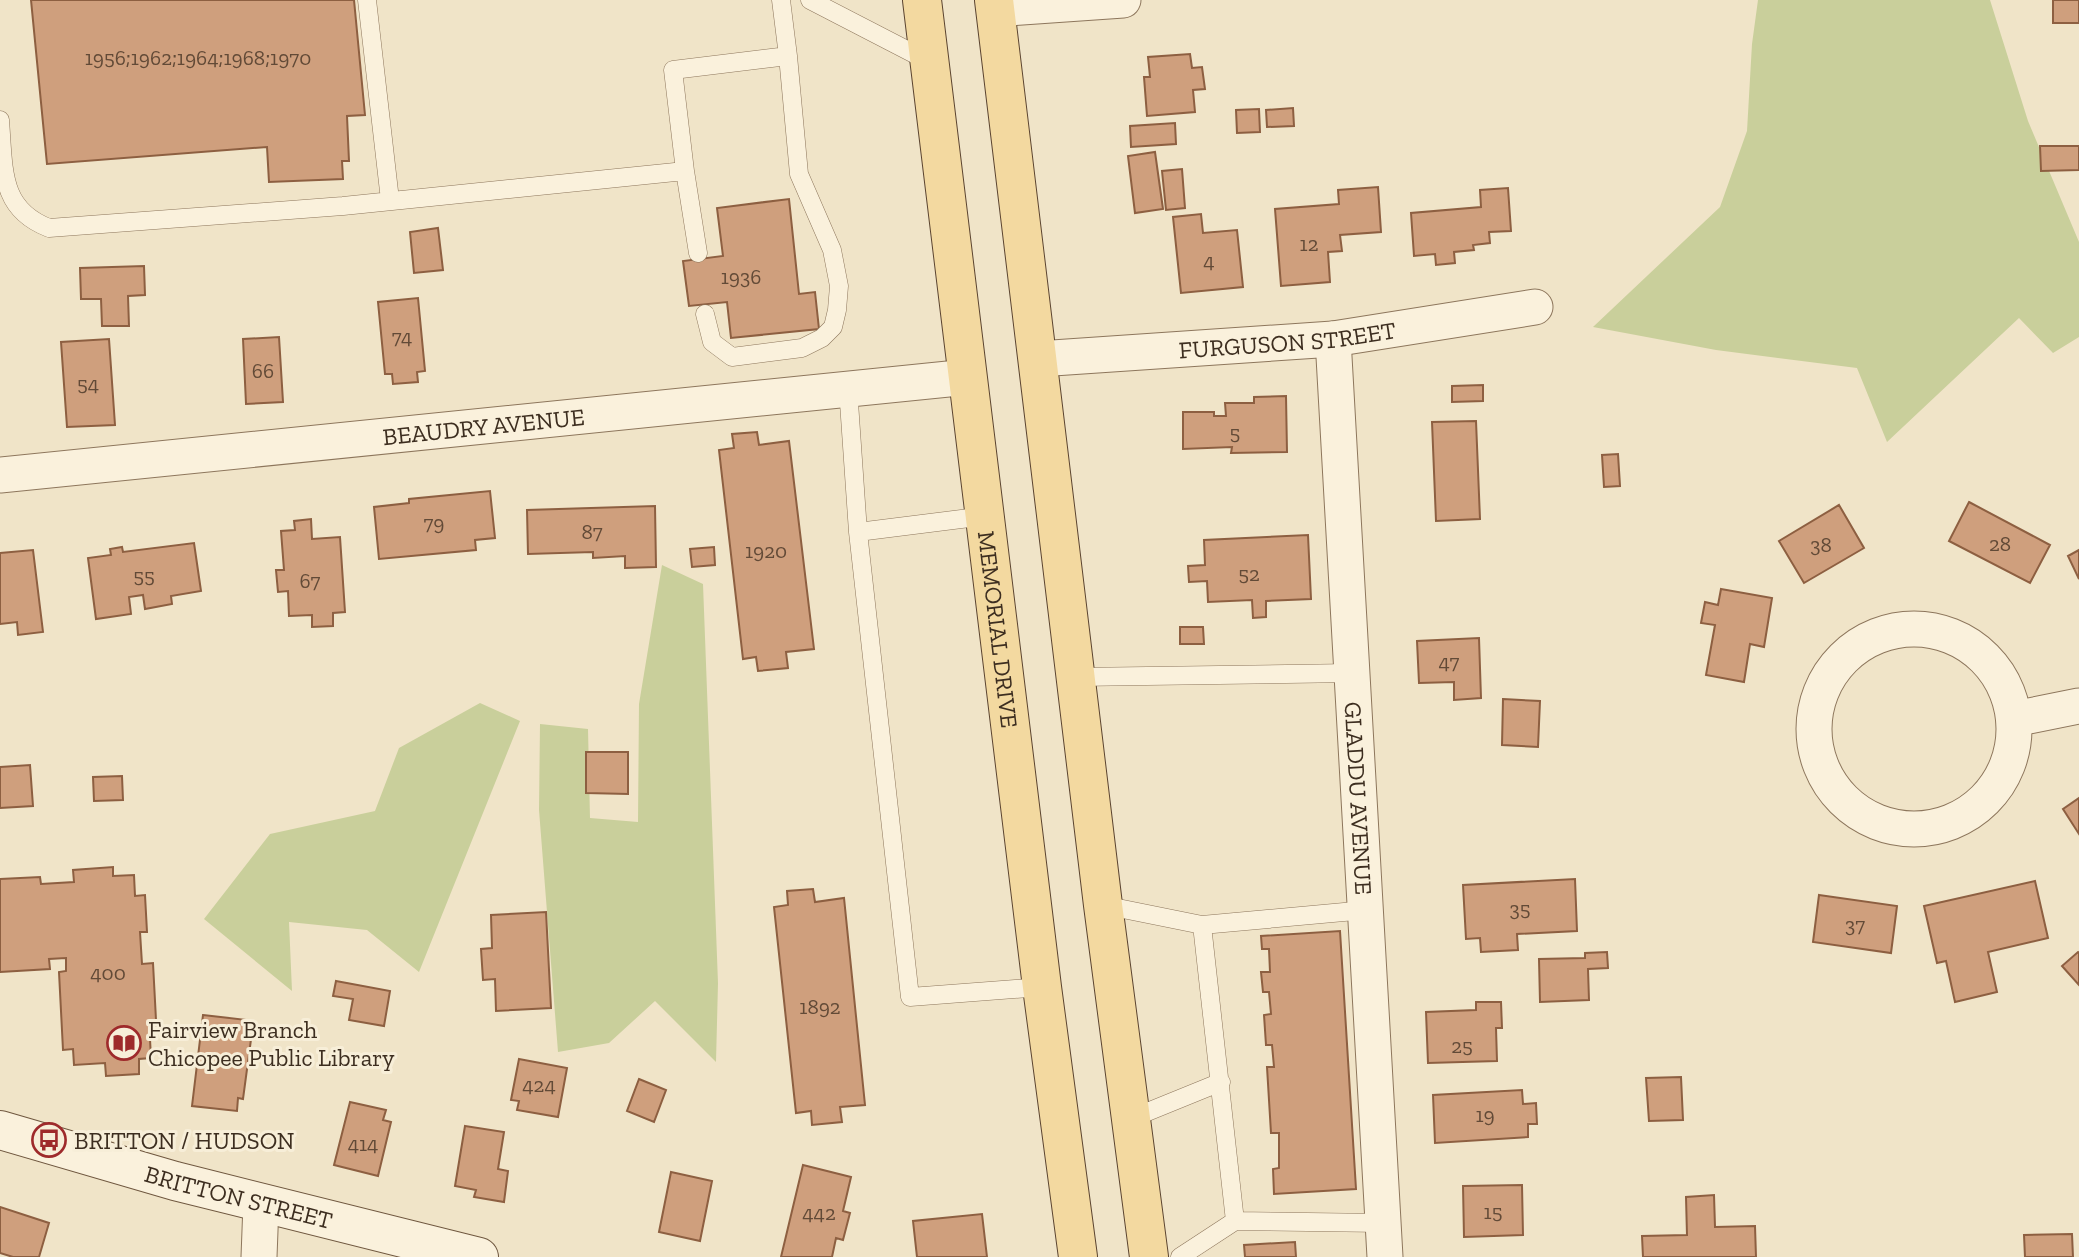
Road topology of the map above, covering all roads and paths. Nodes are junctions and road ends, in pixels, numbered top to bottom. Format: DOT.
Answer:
graph roads {
  1 [pos="367,0"];
  2 [pos="781,0"];
  3 [pos="810,0"];
  4 [pos="922,0"];
  5 [pos="1123,0"];
  6 [pos="994,4"];
  7 [pos="788,57"];
  8 [pos="930,62"];
  9 [pos="0,120"];
  10 [pos="685,171"];
  11 [pos="390,200"];
  12 [pos="698,253"];
  13 [pos="1535,307"];
  14 [pos="705,314"];
  15 [pos="1333,340"];
  16 [pos="1038,359"];
  17 [pos="968,377"];
  18 [pos="848,388"];
  19 [pos="0,475"];
  20 [pos="985,516"];
  21 [pos="858,532"];
  22 [pos="1352,673"];
  23 [pos="1076,677"];
  24 [pos="2079,706"];
  25 [pos="2014,719"];
  26 [pos="1103,905"];
  27 [pos="1366,910"];
  28 [pos="1202,925"];
  29 [pos="1042,987"];
  30 [pos="1221,1082"];
  31 [pos="1130,1119"];
  32 [pos="0,1130"];
  33 [pos="261,1204"];
  34 [pos="1235,1221"];
  35 [pos="1384,1240"];
  36 [pos="259,1257"];
  37 [pos="480,1257"];
  38 [pos="1079,1257"];
  39 [pos="1149,1257"];
  40 [pos="1180,1257"];
  1 -- 11 [label="lane"];
  2 -- 7 [label="lane"];
  3 -- 8 [label="lane"];
  4 -- 8 [label="main road, MEMORIAL DRIVE"];
  5 -- 6 [label="street"];
  6 -- 16 [label="main road"];
  7 -- 10 [label="lane"];
  7 -- 14 [label="lane"];
  8 -- 17 [label="main road, MEMORIAL DRIVE"];
  9 -- 11 [label="lane"];
  10 -- 11 [label="lane"];
  10 -- 12 [label="lane"];
  13 -- 15 [label="street, FURGUSON STREET"];
  15 -- 16 [label="street, FURGUSON STREET"];
  15 -- 22 [label="street, GLADDU AVENUE"];
  16 -- 23 [label="main road"];
  17 -- 18 [label="street, BEAUDRY AVENUE"];
  17 -- 20 [label="main road, MEMORIAL DRIVE"];
  18 -- 19 [label="street, BEAUDRY AVENUE"];
  18 -- 21 [label="lane"];
  20 -- 21 [label="lane"];
  20 -- 29 [label="main road, MEMORIAL DRIVE"];
  21 -- 29 [label="lane"];
  22 -- 23 [label="lane"];
  22 -- 27 [label="street, GLADDU AVENUE"];
  23 -- 26 [label="main road"];
  24 -- 25 [label="street"];
  25 -- 25 [label="street"];
  26 -- 28 [label="lane"];
  26 -- 31 [label="main road"];
  27 -- 28 [label="lane"];
  27 -- 35 [label="street, GLADDU AVENUE"];
  28 -- 30 [label="lane"];
  29 -- 38 [label="main road, MEMORIAL DRIVE"];
  30 -- 31 [label="lane"];
  30 -- 34 [label="lane"];
  31 -- 39 [label="main road"];
  32 -- 33 [label="street, BRITTON STREET"];
  33 -- 36 [label="street"];
  33 -- 37 [label="street, BRITTON STREET"];
  34 -- 35 [label="lane"];
  34 -- 40 [label="lane"];
}
